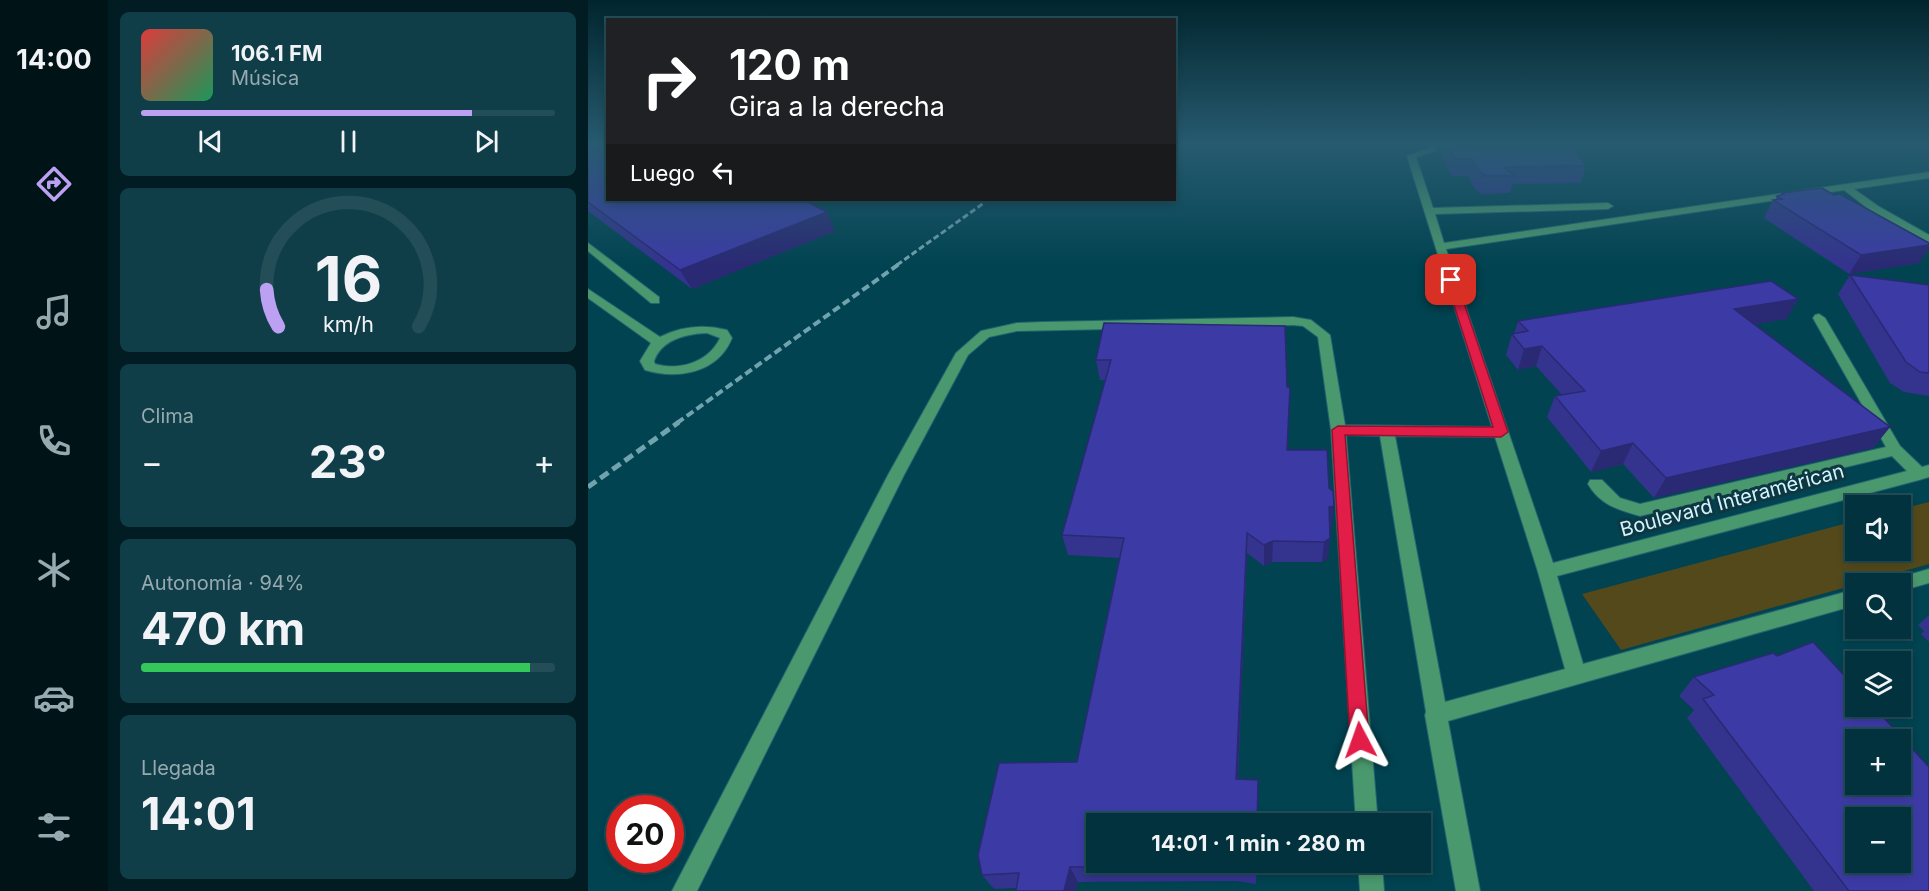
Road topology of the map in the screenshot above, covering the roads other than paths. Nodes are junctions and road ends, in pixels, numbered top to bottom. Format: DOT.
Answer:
graph roads {
  1 [pos="1421,185"];
  2 [pos="1862,185"];
  3 [pos="1845,187"];
  4 [pos="1608,206"];
  5 [pos="1429,211"];
  6 [pos="1929,239"];
  7 [pos="588,246"];
  8 [pos="1440,247"];
  9 [pos="588,293"];
  10 [pos="655,300"];
  11 [pos="1819,318"];
  12 [pos="660,343"];
  13 [pos="1338,430"];
  14 [pos="1387,432"];
  15 [pos="1501,432"];
  16 [pos="1895,450"];
  17 [pos="1924,472"];
  18 [pos="1596,484"];
  19 [pos="1547,572"];
  20 [pos="1929,576"];
  21 [pos="1911,581"];
  22 [pos="1845,600"];
  23 [pos="1576,676"];
  24 [pos="1435,715"];
  25 [pos="1366,813"];
  26 [pos="1371,873"];
  27 [pos="684,891"];
  28 [pos="1372,891"];
  29 [pos="1468,891"];
  1 -- 5 [label="street"];
  2 -- 3 [label="street"];
  3 -- 6 [label="street"];
  3 -- 8 [label="street"];
  4 -- 5 [label="street"];
  5 -- 8 [label="street"];
  7 -- 10 [label="street"];
  8 -- 15 [label="street"];
  9 -- 12 [label="street"];
  11 -- 16 [label="street"];
  12 -- 12 [label="street"];
  13 -- 14 [label="street"];
  13 -- 25 [label="street"];
  13 -- 27 [label="street"];
  14 -- 15 [label="street"];
  14 -- 24 [label="street"];
  15 -- 19 [label="street"];
  16 -- 17 [label="street"];
  16 -- 18 [label="street"];
  17 -- 19 [label="street, Boulevard Interamérican"];
  19 -- 23 [label="street"];
  20 -- 21 [label="street"];
  22 -- 23 [label="street"];
  23 -- 24 [label="street"];
  24 -- 29 [label="street"];
  26 -- 28 [label="street"];
}
